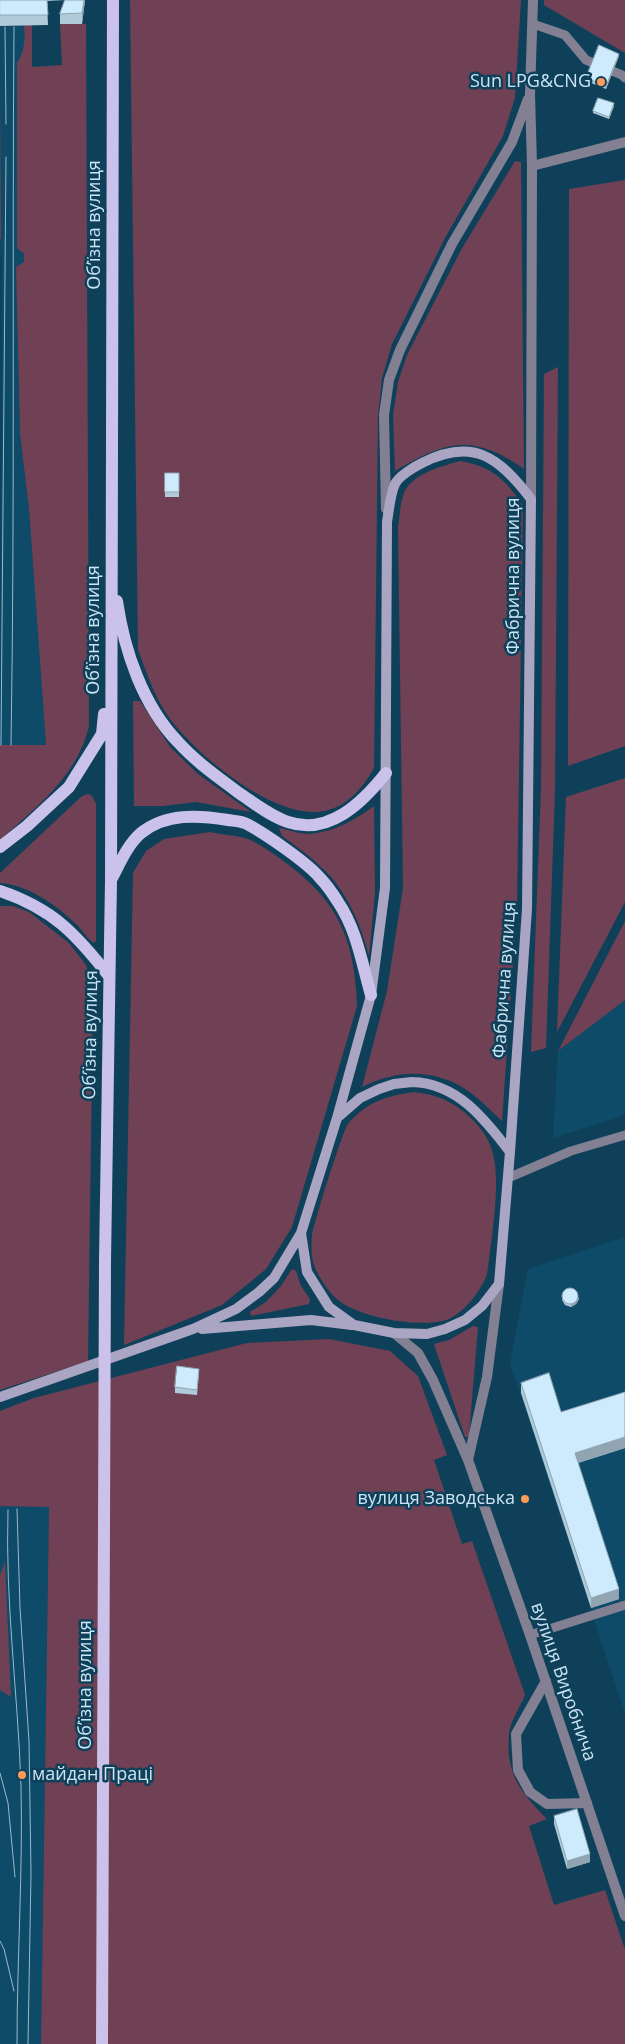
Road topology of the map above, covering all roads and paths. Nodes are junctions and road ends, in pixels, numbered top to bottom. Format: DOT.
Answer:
graph roads {
  1 [pos="114,0"];
  2 [pos="533,0"];
  3 [pos="533,24"];
  4 [pos="625,78"];
  5 [pos="530,94"];
  6 [pos="625,142"];
  7 [pos="532,166"];
  8 [pos="530,499"];
  9 [pos="387,522"];
  10 [pos="111,565"];
  11 [pos="111,665"];
  12 [pos="386,773"];
  13 [pos="0,847"];
  14 [pos="111,880"];
  15 [pos="0,891"];
  16 [pos="109,976"];
  17 [pos="371,995"];
  18 [pos="337,1118"];
  19 [pos="625,1135"];
  20 [pos="510,1152"];
  21 [pos="508,1178"];
  22 [pos="301,1233"];
  23 [pos="499,1284"];
  24 [pos="354,1325"];
  25 [pos="193,1329"];
  26 [pos="394,1333"];
  27 [pos="0,1397"];
  28 [pos="468,1460"];
  29 [pos="625,1605"];
  30 [pos="530,1635"];
  31 [pos="546,1681"];
  32 [pos="587,1803"];
  33 [pos="625,1916"];
  34 [pos="102,2044"];
  1 -- 10 [label="main road, Обʼїзна вулиця"];
  2 -- 3 [label="street, Фабрична вулиця"];
  3 -- 4 [label="lane"];
  3 -- 5 [label="street, Фабрична вулиця"];
  5 -- 7 [label="street, Фабрична вулиця"];
  5 -- 9 [label="street"];
  6 -- 7 [label="street"];
  7 -- 8 [label="street, Фабрична вулиця"];
  8 -- 9 [label="main road"];
  8 -- 20 [label="main road, Фабрична вулиця"];
  9 -- 12 [label="main road"];
  10 -- 11 [label="main road, Обʼїзна вулиця"];
  10 -- 12 [label="main road"];
  11 -- 13 [label="main road"];
  11 -- 14 [label="main road, Обʼїзна вулиця"];
  12 -- 17 [label="main road"];
  14 -- 16 [label="main road, Обʼїзна вулиця"];
  14 -- 17 [label="main road"];
  15 -- 16 [label="main road"];
  16 -- 34 [label="main road, Обʼїзна вулиця"];
  17 -- 18 [label="main road"];
  18 -- 20 [label="main road"];
  18 -- 22 [label="main road"];
  19 -- 21 [label="lane"];
  20 -- 21 [label="main road, Фабрична вулиця"];
  21 -- 23 [label="main road, Фабрична вулиця"];
  22 -- 24 [label="main road"];
  22 -- 25 [label="main road"];
  23 -- 26 [label="main road"];
  23 -- 28 [label="street"];
  24 -- 25 [label="main road"];
  24 -- 26 [label="main road"];
  25 -- 27 [label="main road"];
  26 -- 28 [label="street, вулиця Виробнича"];
  28 -- 30 [label="street, вулиця Виробнича"];
  29 -- 30 [label="lane"];
  30 -- 31 [label="street, вулиця Виробнича"];
  31 -- 32 [label="street, вулиця Виробнича"];
  31 -- 32 [label="street"];
  32 -- 33 [label="street, вулиця Виробнича"];
}
